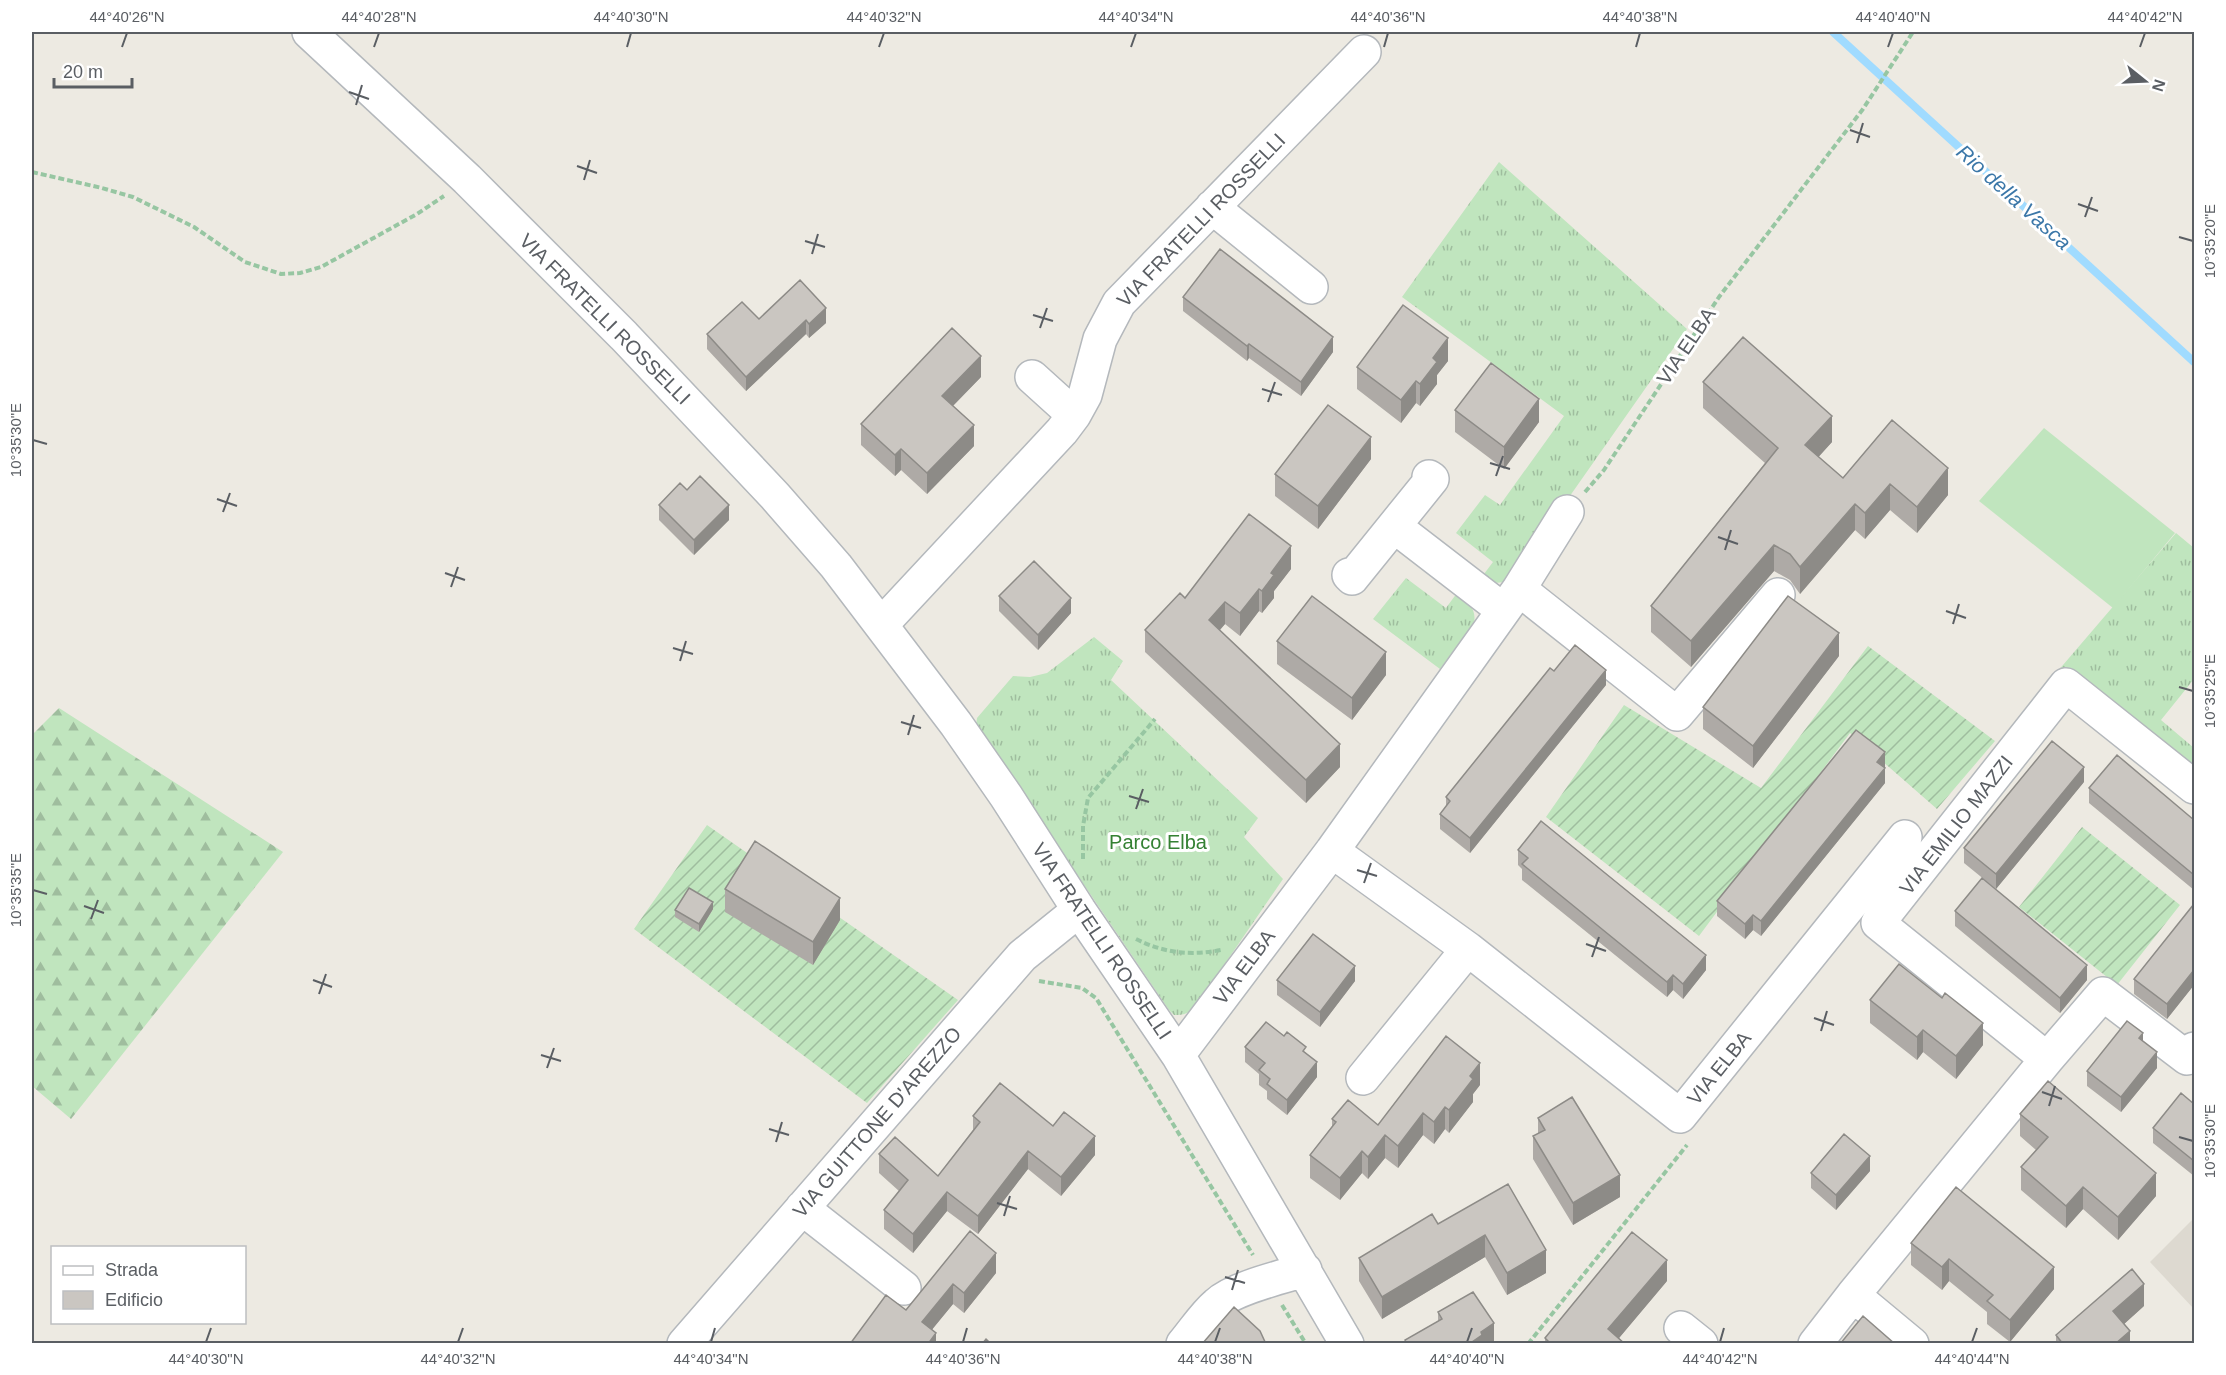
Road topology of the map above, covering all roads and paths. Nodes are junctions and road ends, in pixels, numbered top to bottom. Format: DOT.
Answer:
graph roads {
  1 [pos="309,32"];
  2 [pos="1913,32"];
  3 [pos="1364,52"];
  4 [pos="32,172"];
  5 [pos="467,179"];
  6 [pos="1212,207"];
  7 [pos="1311,286"];
  8 [pos="1032,378"];
  9 [pos="1074,416"];
  10 [pos="1429,477"];
  11 [pos="1567,512"];
  12 [pos="1394,526"];
  13 [pos="1349,575"];
  14 [pos="1778,595"];
  15 [pos="1511,600"];
  16 [pos="882,624"];
  17 [pos="1155,720"];
  18 [pos="2194,786"];
  19 [pos="1905,837"];
  20 [pos="1332,851"];
  21 [pos="1083,869"];
  22 [pos="1079,910"];
  23 [pos="1133,938"];
  24 [pos="1229,947"];
  25 [pos="1468,949"];
  26 [pos="1013,966"];
  27 [pos="2194,1049"];
  28 [pos="1178,1055"];
  29 [pos="2047,1059"];
  30 [pos="1363,1078"];
  31 [pos="1680,1116"];
  32 [pos="802,1208"];
  33 [pos="1305,1270"];
  34 [pos="1269,1281"];
  35 [pos="904,1288"];
  36 [pos="1853,1295"];
  37 [pos="684,1344"];
  38 [pos="1183,1344"];
  39 [pos="1306,1344"];
  40 [pos="1347,1344"];
  41 [pos="1528,1344"];
  42 [pos="1815,1344"];
  43 [pos="1912,1344"];
  1 -- 5 [label="street, VIA FRATELLI ROSSELLI"];
  2 -- 11 [label="path, VIA ELBA"];
  3 -- 6 [label="street, VIA FRATELLI ROSSELLI"];
  4 -- 5 [label="path"];
  5 -- 16 [label="street, VIA FRATELLI ROSSELLI"];
  6 -- 7 [label="street"];
  6 -- 9 [label="street, VIA FRATELLI ROSSELLI"];
  8 -- 9 [label="street"];
  9 -- 16 [label="street, VIA FRATELLI ROSSELLI"];
  10 -- 12 [label="street"];
  11 -- 15 [label="street, VIA ELBA"];
  12 -- 13 [label="street"];
  12 -- 15 [label="street"];
  14 -- 15 [label="street"];
  15 -- 20 [label="street, VIA ELBA"];
  16 -- 22 [label="street, VIA FRATELLI ROSSELLI"];
  17 -- 21 [label="path"];
  18 -- 29 [label="street, VIA EMILIO MAZZI"];
  19 -- 31 [label="street, VIA ELBA"];
  20 -- 25 [label="street, VIA ELBA"];
  20 -- 28 [label="street, VIA ELBA"];
  22 -- 26 [label="street, VIA GUITTONE D'AREZZO"];
  22 -- 28 [label="street, VIA FRATELLI ROSSELLI"];
  23 -- 24 [label="path"];
  25 -- 30 [label="street"];
  25 -- 31 [label="street, VIA ELBA"];
  26 -- 32 [label="street, VIA GUITTONE D'AREZZO"];
  26 -- 34 [label="path"];
  27 -- 29 [label="street"];
  28 -- 33 [label="street, VIA FRATELLI ROSSELLI"];
  29 -- 36 [label="street"];
  31 -- 41 [label="path"];
  32 -- 35 [label="street"];
  32 -- 37 [label="street, VIA GUITTONE D'AREZZO"];
  33 -- 34 [label="street"];
  33 -- 40 [label="street, VIA FRATELLI ROSSELLI"];
  34 -- 38 [label="street"];
  34 -- 39 [label="path"];
  36 -- 42 [label="street"];
  36 -- 43 [label="street"];
}
